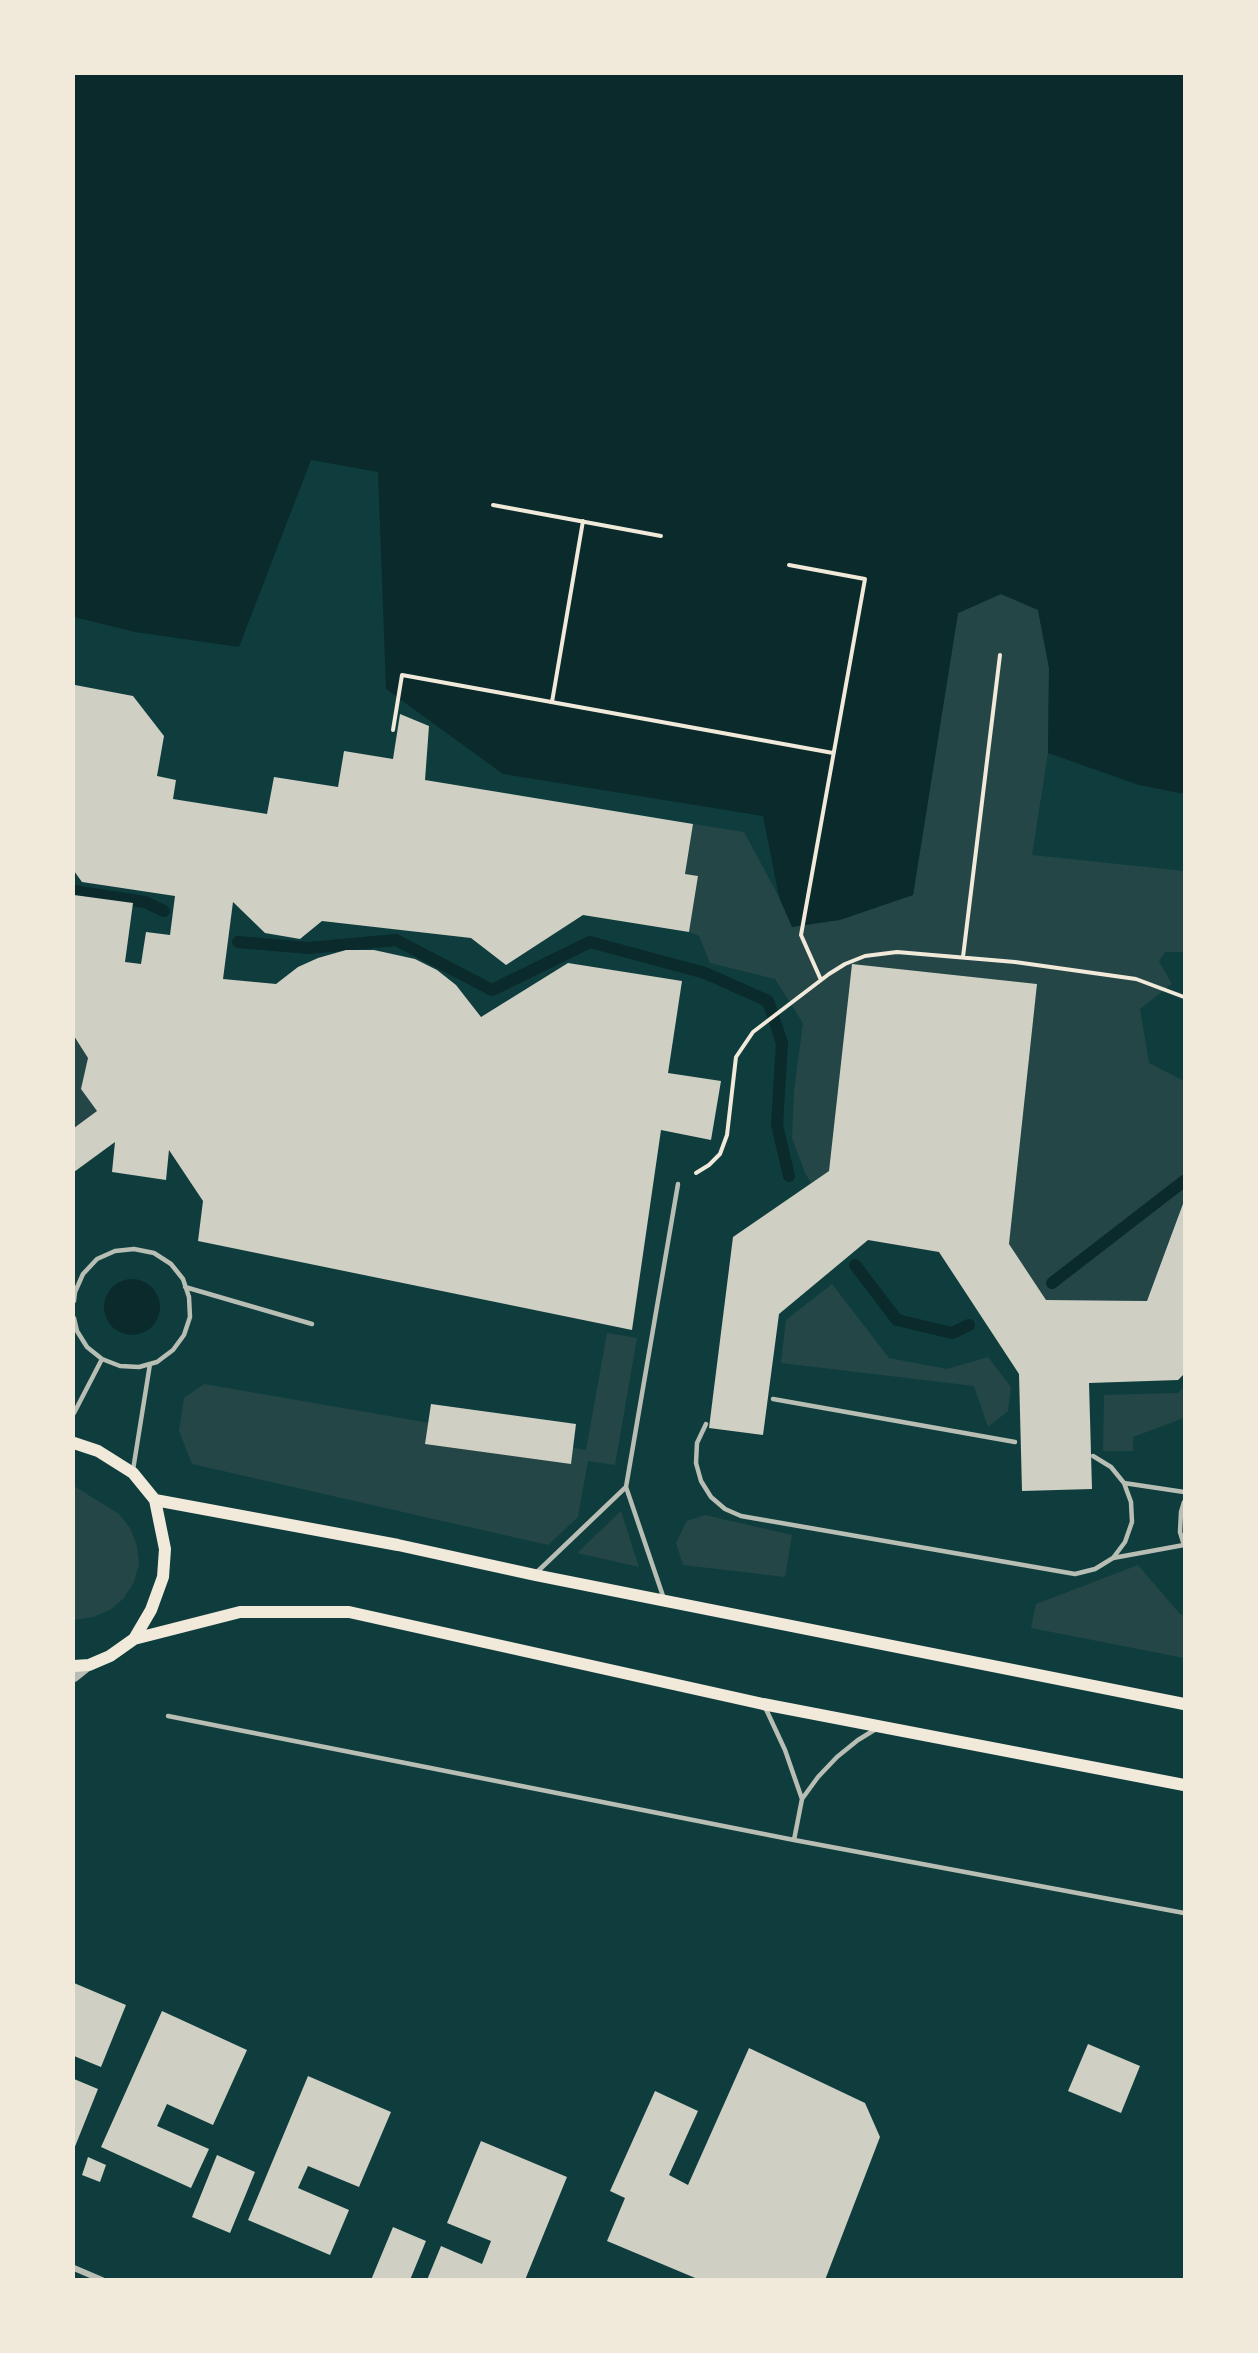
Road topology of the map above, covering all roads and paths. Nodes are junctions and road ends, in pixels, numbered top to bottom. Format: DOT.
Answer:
graph roads {
  1 [pos="493,505"];
  2 [pos="583,521"];
  3 [pos="661,536"];
  4 [pos="789,565"];
  5 [pos="1000,656"];
  6 [pos="552,702"];
  7 [pos="393,730"];
  8 [pos="833,753"];
  9 [pos="963,957"];
  10 [pos="821,981"];
  11 [pos="1185,997"];
  12 [pos="678,1184"];
  13 [pos="185,1287"];
  14 [pos="74,1301"];
  15 [pos="74,1318"];
  16 [pos="312,1324"];
  17 [pos="102,1359"];
  18 [pos="150,1364"];
  19 [pos="773,1399"];
  20 [pos="74,1413"];
  21 [pos="706,1424"];
  22 [pos="1015,1442"];
  23 [pos="74,1443"];
  24 [pos="1093,1456"];
  25 [pos="133,1473"];
  26 [pos="1124,1483"];
  27 [pos="626,1487"];
  28 [pos="1185,1492"];
  29 [pos="155,1500"];
  30 [pos="1185,1502"];
  31 [pos="1113,1558"];
  32 [pos="535,1575"];
  33 [pos="665,1600"];
  34 [pos="134,1639"];
  35 [pos="89,1665"];
  36 [pos="74,1666"];
  37 [pos="74,1677"];
  38 [pos="763,1704"];
  39 [pos="1185,1704"];
  40 [pos="168,1716"];
  41 [pos="882,1726"];
  42 [pos="1185,1785"];
  43 [pos="802,1799"];
  44 [pos="794,1840"];
  45 [pos="1185,1914"];
  46 [pos="74,2268"];
  47 [pos="102,2280"];
  1 -- 2 [label="path"];
  2 -- 3 [label="path"];
  2 -- 6 [label="path"];
  4 -- 8 [label="path"];
  5 -- 9 [label="path"];
  6 -- 7 [label="path"];
  6 -- 8 [label="path"];
  8 -- 10 [label="path"];
  9 -- 10 [label="path"];
  9 -- 11 [label="path"];
  10 -- 12 [label="path"];
  12 -- 27 [label="lane"];
  13 -- 14 [label="lane"];
  13 -- 16 [label="lane"];
  13 -- 18 [label="lane"];
  15 -- 17 [label="lane"];
  17 -- 18 [label="lane"];
  17 -- 20 [label="lane"];
  18 -- 25 [label="lane"];
  19 -- 22 [label="lane"];
  21 -- 31 [label="lane"];
  23 -- 25 [label="main road"];
  24 -- 26 [label="lane"];
  25 -- 29 [label="main road"];
  26 -- 28 [label="lane"];
  26 -- 31 [label="lane"];
  27 -- 32 [label="lane"];
  27 -- 33 [label="lane"];
  29 -- 32 [label="main road"];
  29 -- 34 [label="main road"];
  30 -- 31 [label="lane"];
  32 -- 33 [label="main road"];
  33 -- 39 [label="main road"];
  34 -- 35 [label="main road"];
  34 -- 38 [label="main road"];
  35 -- 36 [label="main road"];
  35 -- 37 [label="street"];
  38 -- 41 [label="main road"];
  38 -- 43 [label="lane"];
  40 -- 44 [label="lane"];
  41 -- 42 [label="main road"];
  41 -- 43 [label="lane"];
  43 -- 44 [label="lane"];
  44 -- 45 [label="lane"];
  46 -- 47 [label="street"];
}
